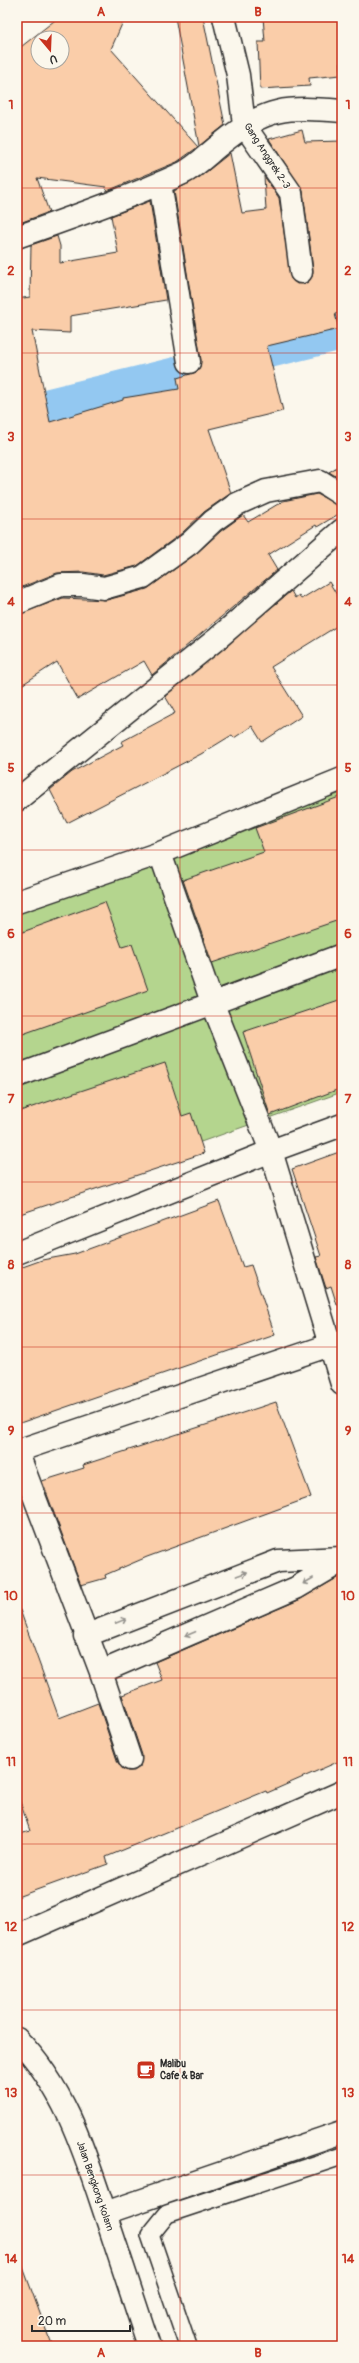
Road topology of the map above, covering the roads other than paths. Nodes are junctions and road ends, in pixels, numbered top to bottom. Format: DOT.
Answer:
graph roads {
  1 [pos="224,17"];
  2 [pos="342,111"];
  3 [pos="244,125"];
  4 [pos="160,183"];
  5 [pos="17,237"];
  6 [pos="301,272"];
  7 [pos="189,362"];
  8 [pos="342,495"];
  9 [pos="342,530"];
  10 [pos="17,603"];
  11 [pos="342,780"];
  12 [pos="18,796"];
  13 [pos="160,853"];
  14 [pos="17,902"];
  15 [pos="342,955"];
  16 [pos="212,1002"];
  17 [pos="17,1076"];
  18 [pos="342,1125"];
  19 [pos="271,1151"];
  20 [pos="17,1252"];
  21 [pos="336,1343"];
  22 [pos="342,1384"];
  23 [pos="17,1451"];
  24 [pos="342,1558"];
  25 [pos="342,1561"];
  26 [pos="85,1636"];
  27 [pos="101,1672"];
  28 [pos="130,1759"];
  29 [pos="342,1792"];
  30 [pos="17,1935"];
  31 [pos="17,2038"];
  32 [pos="342,2132"];
  33 [pos="342,2156"];
  34 [pos="105,2213"];
  35 [pos="149,2346"];
  36 [pos="188,2346"];
  1 -- 3 [label="street, Gang Anggrek 2-3"];
  2 -- 3 [label="street"];
  3 -- 4 [label="street"];
  3 -- 6 [label="street, Gang Anggrek 2-3"];
  4 -- 5 [label="street"];
  4 -- 7 [label="street"];
  8 -- 10 [label="street"];
  9 -- 12 [label="street"];
  11 -- 13 [label="street"];
  13 -- 14 [label="street"];
  13 -- 16 [label="street"];
  15 -- 16 [label="street"];
  16 -- 17 [label="street"];
  16 -- 19 [label="street"];
  18 -- 19 [label="street"];
  19 -- 20 [label="street"];
  19 -- 21 [label="street"];
  21 -- 22 [label="street"];
  21 -- 23 [label="street"];
  23 -- 26 [label="street"];
  26 -- 24 [label="street, one-way"];
  25 -- 27 [label="street, one-way"];
  26 -- 27 [label="street"];
  27 -- 28 [label="street"];
  29 -- 30 [label="street"];
  31 -- 34 [label="street, Jalan Bengkong Kolam"];
  32 -- 34 [label="street"];
  33 -- 36 [label="lane"];
  34 -- 35 [label="street, Jalan Bengkong Kolam"];
}
